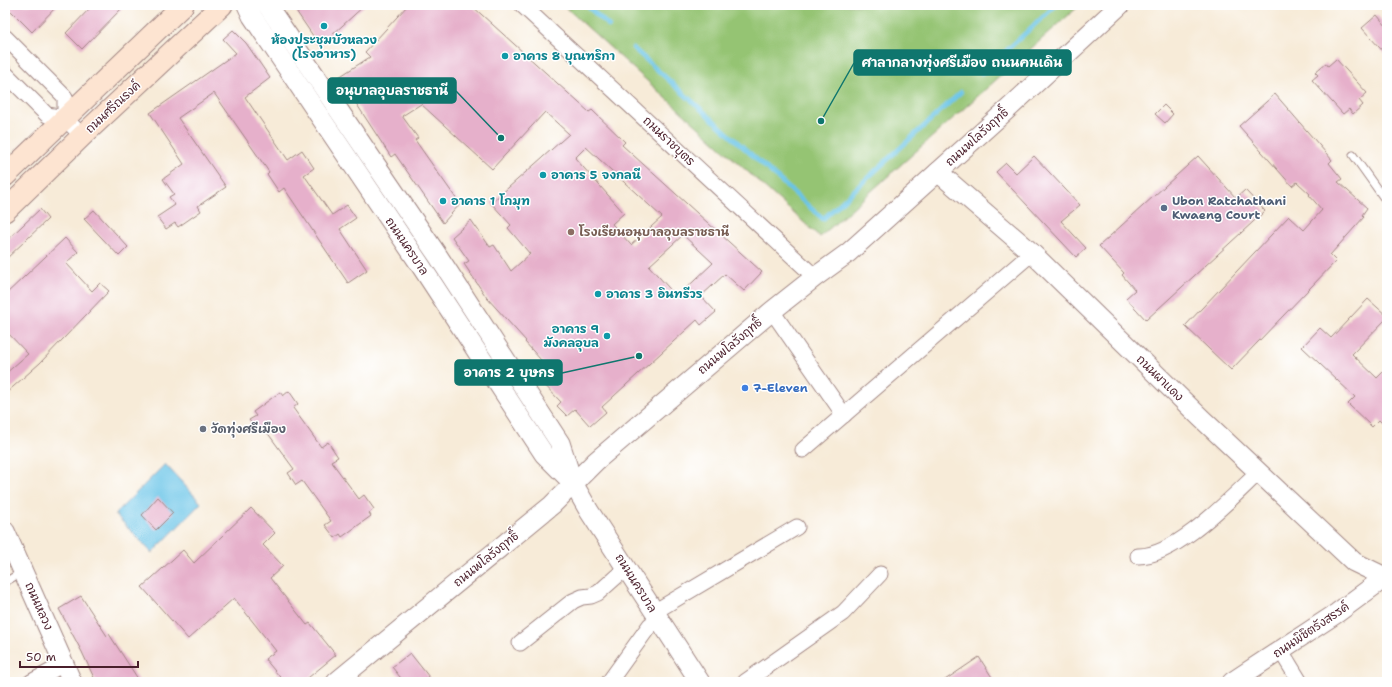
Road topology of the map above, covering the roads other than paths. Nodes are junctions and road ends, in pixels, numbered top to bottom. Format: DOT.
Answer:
graph roads {
  1 [pos="183,5"];
  2 [pos="222,5"];
  3 [pos="247,5"];
  4 [pos="267,5"];
  5 [pos="522,5"];
  6 [pos="1120,5"];
  7 [pos="5,37"];
  8 [pos="5,73"];
  9 [pos="65,118"];
  10 [pos="82,136"];
  11 [pos="1353,155"];
  12 [pos="938,172"];
  13 [pos="5,176"];
  14 [pos="1383,197"];
  15 [pos="5,211"];
  16 [pos="1032,253"];
  17 [pos="438,256"];
  18 [pos="421,266"];
  19 [pos="815,277"];
  20 [pos="772,311"];
  21 [pos="844,415"];
  22 [pos="803,450"];
  23 [pos="1259,472"];
  24 [pos="573,483"];
  25 [pos="797,527"];
  26 [pos="6,538"];
  27 [pos="1138,556"];
  28 [pos="626,568"];
  29 [pos="24,571"];
  30 [pos="880,574"];
  31 [pos="1386,577"];
  32 [pos="5,582"];
  33 [pos="656,616"];
  34 [pos="520,643"];
  35 [pos="1281,651"];
  36 [pos="64,664"];
  37 [pos="31,682"];
  38 [pos="72,682"];
  39 [pos="336,682"];
  40 [pos="609,682"];
  41 [pos="700,682"];
  42 [pos="745,682"];
  43 [pos="1232,682"];
  44 [pos="1300,682"];
  1 -- 9 [label="main road, ถนนศรีณรงค์"];
  2 -- 10 [label="main road, ถนนศรีณรงค์"];
  3 -- 18 [label="street, ถนนนครบาล"];
  4 -- 17 [label="street, ถนนนครบาล"];
  5 -- 19 [label="street, ถนนราชบุตร"];
  6 -- 12 [label="street, ถนนพโลรังฤทธิ์"];
  7 -- 9 [label="street"];
  8 -- 9 [label="street"];
  9 -- 10 [label="street"];
  9 -- 13 [label="main road, ถนนศรีณรงค์"];
  10 -- 15 [label="main road, ถนนศรีณรงค์"];
  11 -- 14 [label="lane"];
  12 -- 16 [label="street, ถนนผาแดง"];
  12 -- 19 [label="street, ถนนพโลรังฤทธิ์"];
  16 -- 21 [label="street"];
  16 -- 23 [label="street, ถนนผาแดง"];
  17 -- 18 [label="street"];
  17 -- 24 [label="street, ถนนนครบาล"];
  18 -- 24 [label="street, ถนนนครบาล"];
  19 -- 20 [label="street, ถนนพโลรังฤทธิ์"];
  20 -- 21 [label="street"];
  20 -- 24 [label="street, ถนนพโลรังฤทธิ์"];
  21 -- 22 [label="street"];
  23 -- 27 [label="street"];
  23 -- 31 [label="street, ถนนผาแดง"];
  24 -- 28 [label="street, ถนนนครบาล"];
  24 -- 39 [label="street, ถนนพโลรังฤทธิ์"];
  25 -- 33 [label="street"];
  26 -- 29 [label="street, ถนนหลวง"];
  28 -- 33 [label="street, ถนนนครบาล"];
  28 -- 34 [label="street"];
  29 -- 32 [label="lane"];
  29 -- 36 [label="street, ถนนหลวง"];
  30 -- 42 [label="street"];
  31 -- 35 [label="street, ถนนพิชิตรังสรรค์"];
  33 -- 40 [label="street"];
  33 -- 41 [label="street, ถนนนครบาล"];
  35 -- 43 [label="street, ถนนพิชิตรังสรรค์"];
  35 -- 44 [label="street"];
  36 -- 37 [label="street"];
  36 -- 38 [label="street, ถนนหลวง"];
}
